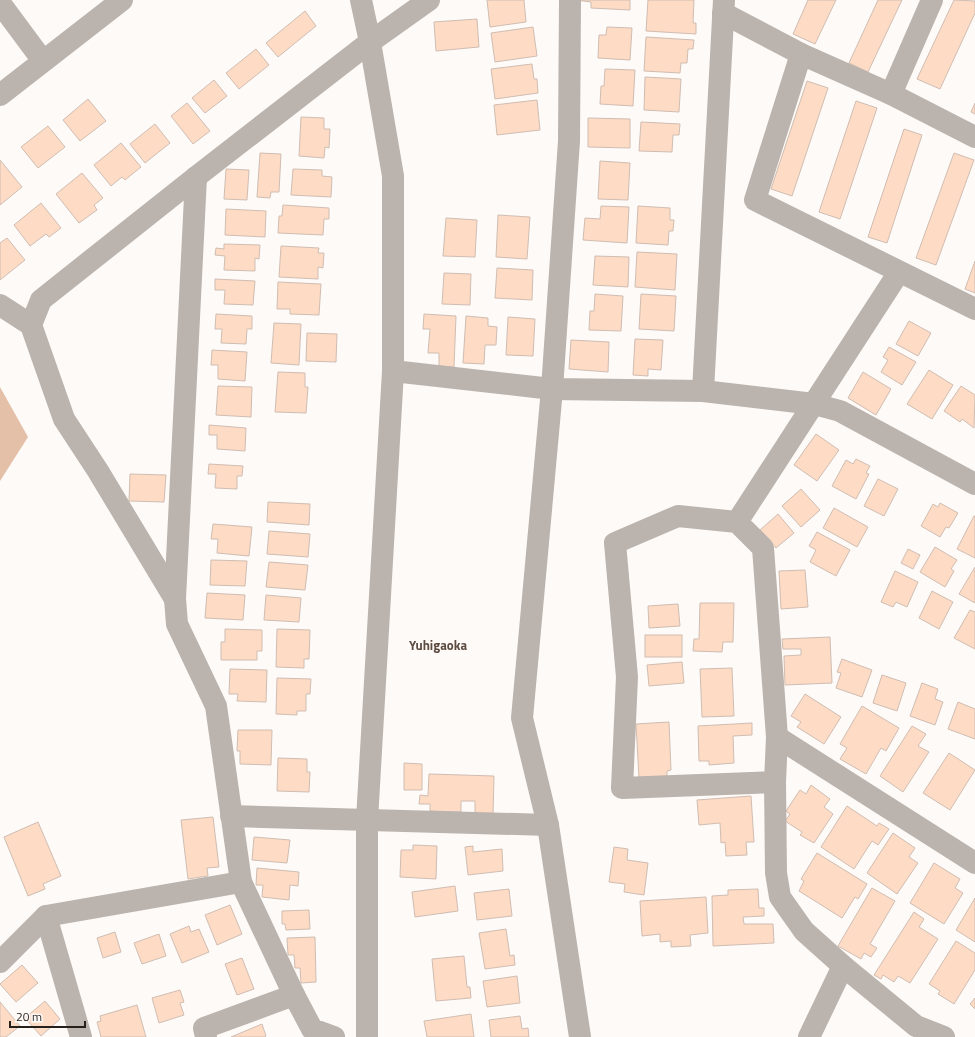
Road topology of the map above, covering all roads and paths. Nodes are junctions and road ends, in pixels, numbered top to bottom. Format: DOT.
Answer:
graph roads {
  1 [pos="122,0"];
  2 [pos="361,0"];
  3 [pos="430,0"];
  4 [pos="570,0"];
  5 [pos="932,0"];
  6 [pos="0,3"];
  7 [pos="723,6"];
  8 [pos="370,42"];
  9 [pos="801,54"];
  10 [pos="43,61"];
  11 [pos="891,94"];
  12 [pos="0,95"];
  13 [pos="975,137"];
  14 [pos="196,177"];
  15 [pos="899,272"];
  16 [pos="0,304"];
  17 [pos="975,309"];
  18 [pos="31,325"];
  19 [pos="392,371"];
  20 [pos="552,388"];
  21 [pos="703,391"];
  22 [pos="814,404"];
  23 [pos="975,484"];
  24 [pos="737,522"];
  25 [pos="175,599"];
  26 [pos="777,737"];
  27 [pos="775,782"];
  28 [pos="232,816"];
  29 [pos="367,820"];
  30 [pos="548,825"];
  31 [pos="975,863"];
  32 [pos="241,882"];
  33 [pos="46,916"];
  34 [pos="0,962"];
  35 [pos="843,966"];
  36 [pos="294,995"];
  37 [pos="81,1037"];
  38 [pos="206,1037"];
  39 [pos="334,1037"];
  40 [pos="367,1037"];
  41 [pos="580,1037"];
  42 [pos="809,1037"];
  43 [pos="944,1037"];
  1 -- 10 [label="street"];
  2 -- 8 [label="street"];
  3 -- 8 [label="street"];
  4 -- 20 [label="street"];
  5 -- 11 [label="street"];
  6 -- 10 [label="street"];
  7 -- 9 [label="street"];
  7 -- 21 [label="street"];
  8 -- 14 [label="street"];
  8 -- 19 [label="street"];
  9 -- 11 [label="street"];
  9 -- 15 [label="street"];
  10 -- 12 [label="street"];
  11 -- 13 [label="street"];
  14 -- 18 [label="street"];
  14 -- 25 [label="street"];
  15 -- 17 [label="street"];
  15 -- 22 [label="street"];
  16 -- 18 [label="street"];
  18 -- 25 [label="street"];
  19 -- 20 [label="street"];
  19 -- 29 [label="street"];
  20 -- 21 [label="street"];
  20 -- 30 [label="street"];
  21 -- 22 [label="street"];
  22 -- 23 [label="street"];
  22 -- 24 [label="street"];
  24 -- 26 [label="street"];
  24 -- 27 [label="street"];
  25 -- 28 [label="street"];
  26 -- 27 [label="street"];
  26 -- 31 [label="street"];
  27 -- 35 [label="street"];
  28 -- 29 [label="street"];
  28 -- 32 [label="street"];
  29 -- 30 [label="street"];
  29 -- 40 [label="street"];
  30 -- 41 [label="street"];
  32 -- 33 [label="street"];
  32 -- 36 [label="street"];
  33 -- 34 [label="street"];
  33 -- 37 [label="street"];
  35 -- 42 [label="street"];
  35 -- 43 [label="street"];
  36 -- 38 [label="street"];
  36 -- 39 [label="street"];
}
